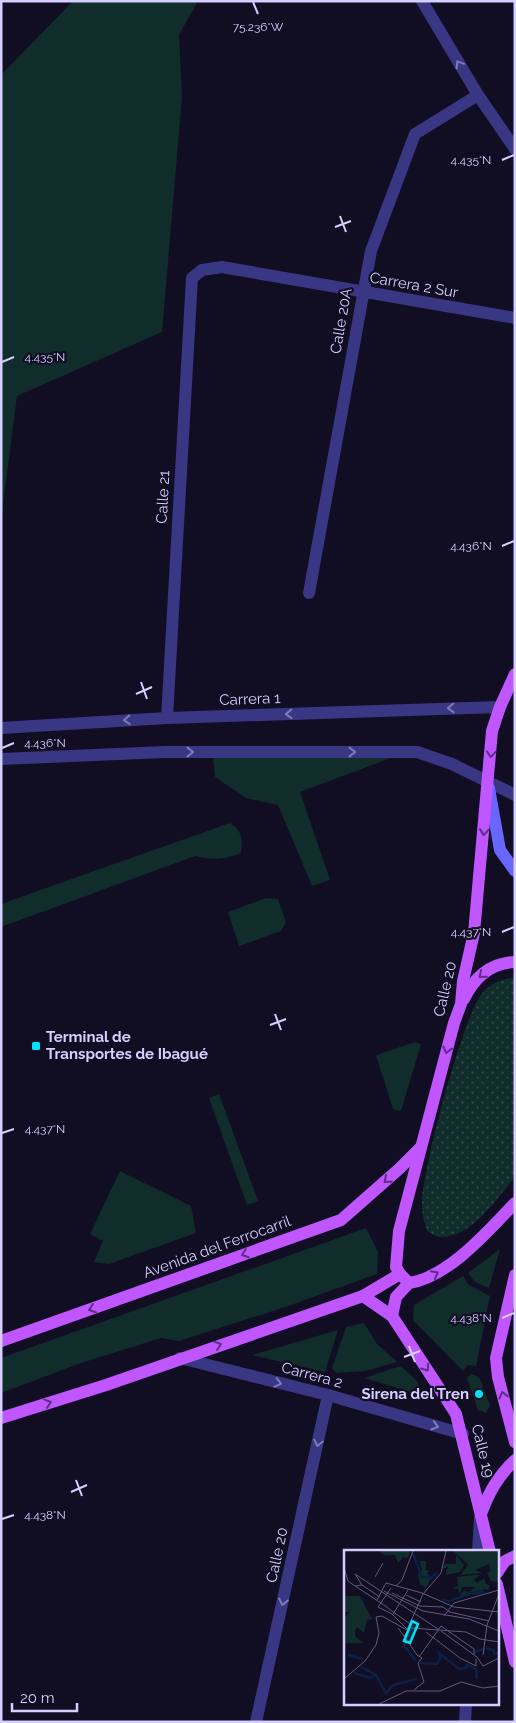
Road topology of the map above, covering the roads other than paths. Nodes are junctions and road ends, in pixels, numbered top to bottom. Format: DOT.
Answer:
graph roads {
  1 [pos="422,1"];
  2 [pos="478,95"];
  3 [pos="515,149"];
  4 [pos="192,278"];
  5 [pos="362,293"];
  6 [pos="515,318"];
  7 [pos="309,593"];
  8 [pos="515,674"];
  9 [pos="500,707"];
  10 [pos="167,718"];
  11 [pos="1,728"];
  12 [pos="1,759"];
  13 [pos="488,784"];
  14 [pos="515,795"];
  15 [pos="515,871"];
  16 [pos="515,962"];
  17 [pos="461,1004"];
  18 [pos="421,1146"];
  19 [pos="515,1203"];
  20 [pos="515,1275"];
  21 [pos="404,1278"];
  22 [pos="363,1296"];
  23 [pos="392,1316"];
  24 [pos="1,1341"];
  25 [pos="180,1358"];
  26 [pos="328,1395"];
  27 [pos="1,1418"];
  28 [pos="463,1434"];
  29 [pos="515,1442"];
  30 [pos="515,1460"];
  31 [pos="481,1514"];
  32 [pos="478,1550"];
  33 [pos="490,1550"];
  34 [pos="515,1556"];
  35 [pos="498,1572"];
  36 [pos="498,1588"];
  37 [pos="515,1662"];
  38 [pos="466,1706"];
  39 [pos="256,1722"];
  40 [pos="465,1722"];
  2 -- 1 [label="street, one-way"];
  2 -- 3 [label="street"];
  2 -- 5 [label="street, Calle 20A"];
  4 -- 5 [label="street, Carrera 2 Sur"];
  4 -- 10 [label="street, Calle 21"];
  5 -- 6 [label="street, Carrera 2 Sur"];
  5 -- 7 [label="street, Calle 20A"];
  8 -- 9 [label="main road, Calle 20"];
  9 -- 10 [label="street, Carrera 1, one-way"];
  9 -- 13 [label="main road, Calle 20, one-way"];
  10 -- 11 [label="street, Carrera 1, one-way"];
  12 -- 13 [label="street, one-way"];
  13 -- 14 [label="street"];
  13 -- 15 [label="main road"];
  13 -- 17 [label="main road, Calle 20, one-way"];
  16 -- 17 [label="main road, one-way"];
  17 -- 18 [label="main road, Calle 20, one-way"];
  18 -- 21 [label="main road, Calle 20"];
  18 -- 24 [label="main road, Avenida del Ferrocarril, one-way"];
  21 -- 19 [label="main road, one-way"];
  29 -- 20 [label="main road, one-way"];
  21 -- 22 [label="main road"];
  21 -- 23 [label="main road"];
  22 -- 23 [label="main road, Calle 19"];
  25 -- 22 [label="main road, one-way"];
  23 -- 28 [label="main road, Calle 19, one-way"];
  25 -- 26 [label="street, Carrera 2, one-way"];
  27 -- 25 [label="main road, one-way"];
  26 -- 28 [label="street, Carrera 2, one-way"];
  26 -- 39 [label="street, Calle 20, one-way"];
  28 -- 31 [label="main road, Calle 19"];
  30 -- 31 [label="main road"];
  31 -- 32 [label="street"];
  31 -- 33 [label="main road, Calle 19"];
  34 -- 35 [label="main road"];
  36 -- 37 [label="main road"];
  38 -- 40 [label="street"];
}
